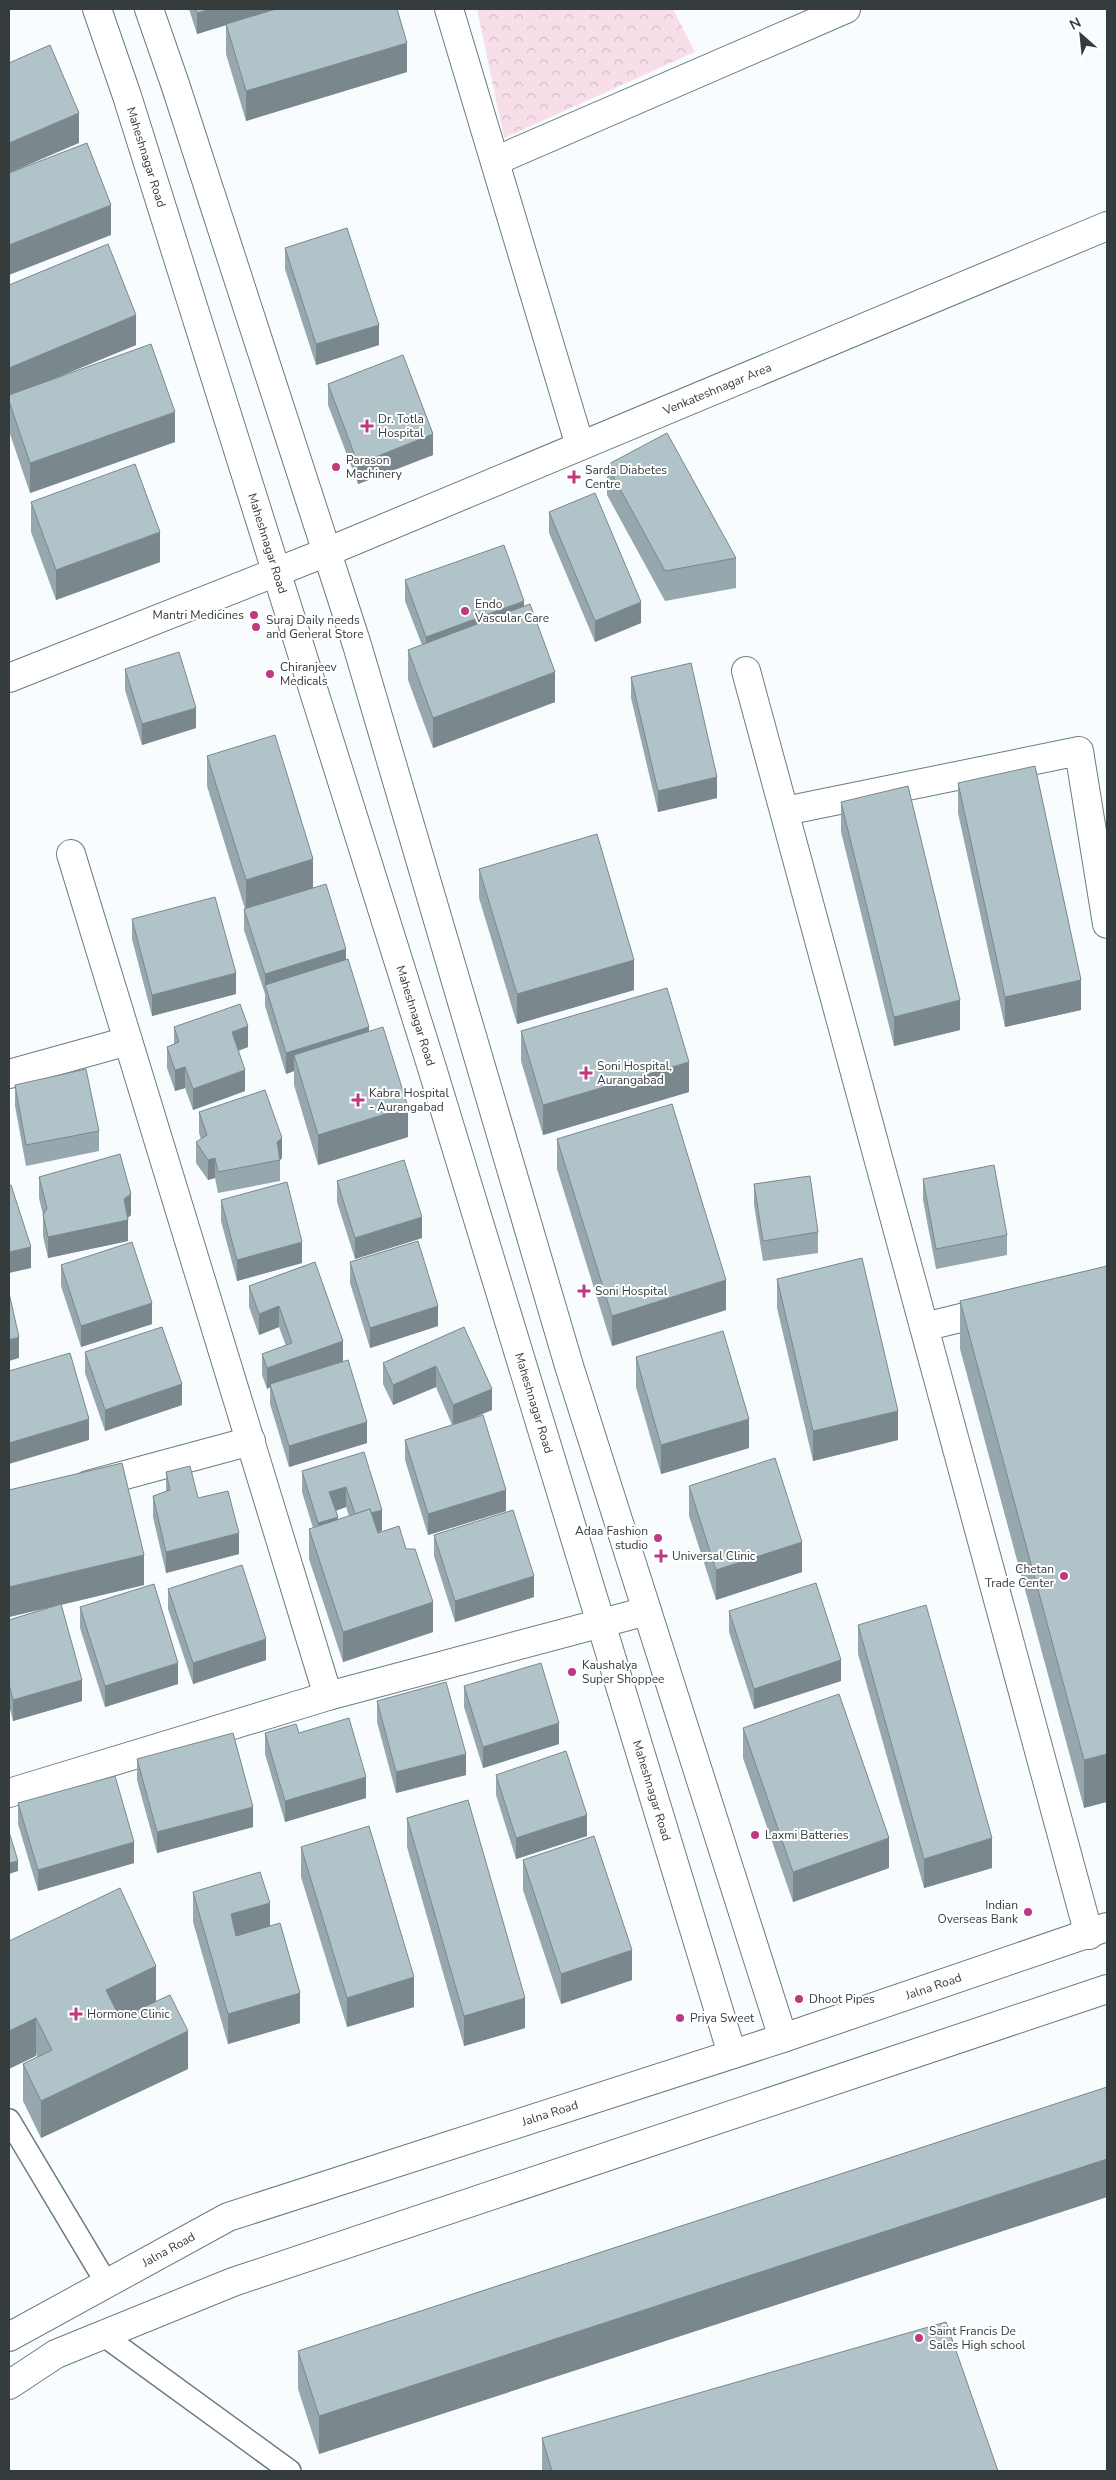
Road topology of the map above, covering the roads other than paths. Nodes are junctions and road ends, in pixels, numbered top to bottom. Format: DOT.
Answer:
graph roads {
  1 [pos="97,9"];
  2 [pos="149,9"];
  3 [pos="449,9"];
  4 [pos="846,9"];
  5 [pos="495,162"];
  6 [pos="1107,226"];
  7 [pos="580,446"];
  8 [pos="327,552"];
  9 [pos="276,572"];
  10 [pos="746,671"];
  11 [pos="9,678"];
  12 [pos="784,811"];
  13 [pos="71,854"];
  14 [pos="1107,924"];
  15 [pos="128,1041"];
  16 [pos="9,1074"];
  17 [pos="1018,1304"];
  18 [pos="924,1327"];
  19 [pos="251,1441"];
  20 [pos="65,1492"];
  21 [pos="647,1611"];
  22 [pos="600,1623"];
  23 [pos="328,1696"];
  24 [pos="9,1793"];
  25 [pos="1098,1931"];
  26 [pos="1107,1989"];
  27 [pos="783,2038"];
  28 [pos="732,2054"];
  29 [pos="9,2120"];
  30 [pos="107,2284"];
  31 [pos="103,2335"];
  32 [pos="9,2338"];
  33 [pos="9,2385"];
  34 [pos="290,2471"];
  1 -- 9 [label="main road, Maheshnagar Road"];
  2 -- 8 [label="main road"];
  3 -- 5 [label="main road"];
  4 -- 5 [label="main road"];
  5 -- 7 [label="main road"];
  6 -- 7 [label="main road, Venkateshnagar Area"];
  7 -- 8 [label="main road, Venkateshnagar Area"];
  8 -- 9 [label="main road, Venkateshnagar Area"];
  8 -- 21 [label="main road"];
  9 -- 11 [label="main road, Venkateshnagar Area"];
  9 -- 22 [label="main road, Maheshnagar Road"];
  10 -- 12 [label="main road"];
  12 -- 14 [label="main road"];
  12 -- 18 [label="main road"];
  13 -- 15 [label="main road"];
  15 -- 16 [label="main road"];
  15 -- 19 [label="main road"];
  17 -- 18 [label="main road"];
  18 -- 25 [label="main road"];
  19 -- 20 [label="main road"];
  19 -- 23 [label="main road"];
  21 -- 22 [label="main road"];
  21 -- 27 [label="main road"];
  22 -- 23 [label="main road"];
  22 -- 28 [label="main road, Maheshnagar Road"];
  23 -- 24 [label="main road"];
  25 -- 27 [label="main road, Jalna Road"];
  26 -- 31 [label="main road"];
  27 -- 28 [label="main road, Jalna Road"];
  28 -- 30 [label="main road, Jalna Road"];
  29 -- 30 [label="lane"];
  30 -- 32 [label="main road, Jalna Road"];
  31 -- 33 [label="main road"];
  31 -- 34 [label="lane"];
}
